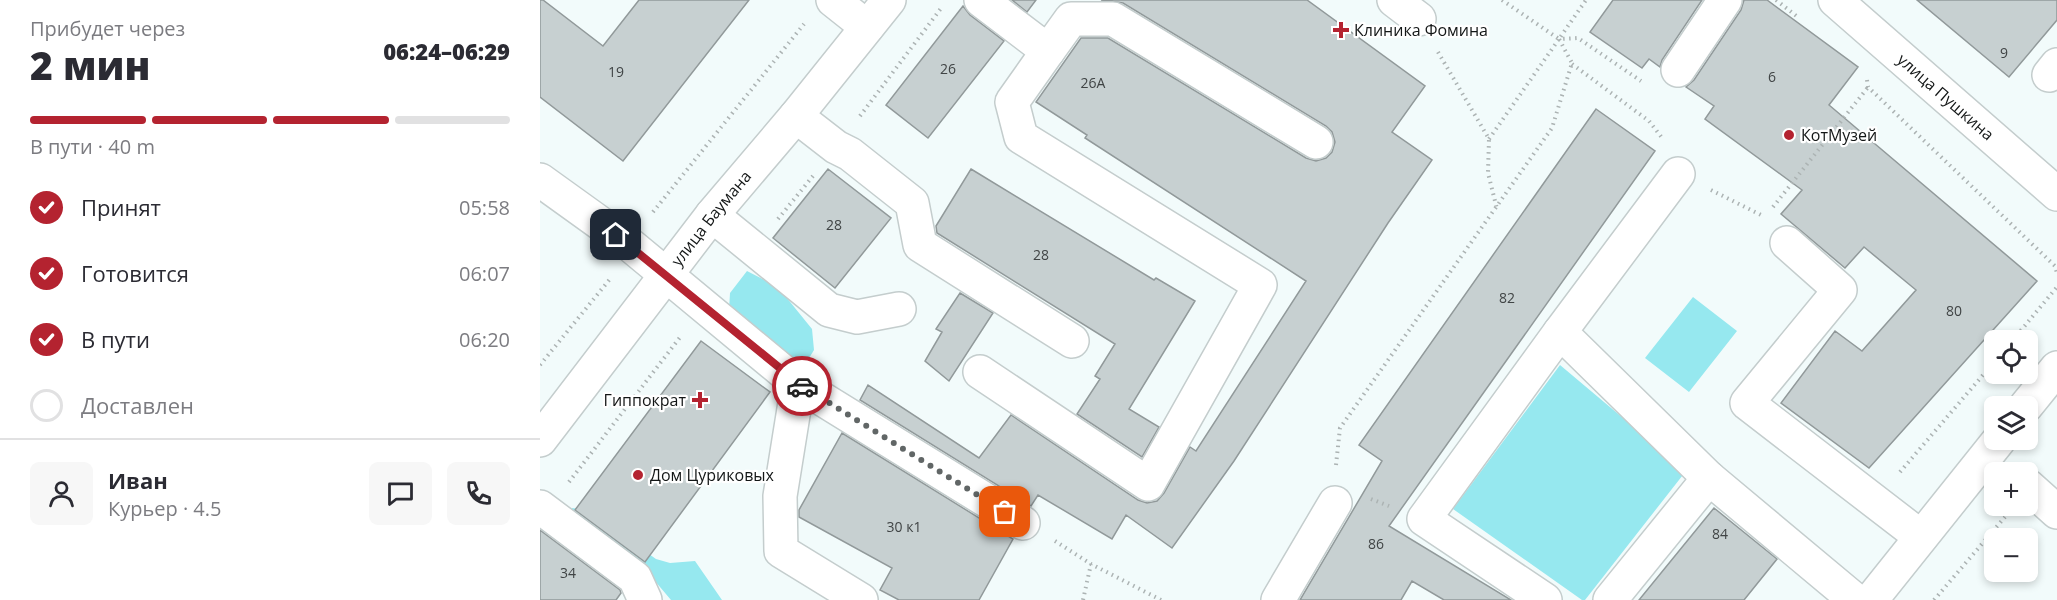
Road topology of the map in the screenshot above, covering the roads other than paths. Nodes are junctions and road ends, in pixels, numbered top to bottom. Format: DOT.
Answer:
graph roads {
  1 [pos="889,0"];
  2 [pos="981,0"];
  3 [pos="1725,0"];
  4 [pos="1835,0"];
  5 [pos="820,9"];
  6 [pos="867,27"];
  7 [pos="1048,51"];
  8 [pos="1678,70"];
  9 [pos="796,116"];
  10 [pos="1316,142"];
  11 [pos="1678,174"];
  12 [pos="540,180"];
  13 [pos="2057,194"];
  14 [pos="712,215"];
  15 [pos="1787,243"];
  16 [pos="667,276"];
  17 [pos="899,309"];
  18 [pos="1560,332"];
  19 [pos="1072,341"];
  20 [pos="2057,368"];
  21 [pos="980,372"];
  22 [pos="798,384"];
  23 [pos="2034,396"];
  24 [pos="540,440"];
  25 [pos="1991,450"];
  26 [pos="1709,478"];
  27 [pos="2038,495"];
  28 [pos="1335,503"];
  29 [pos="540,507"];
  30 [pos="2057,512"];
  31 [pos="1023,523"];
  32 [pos="1922,537"];
  33 [pos="645,600"];
  34 [pos="861,600"];
  35 [pos="1278,600"];
  36 [pos="1545,600"];
  37 [pos="1610,600"];
  38 [pos="1855,600"];
  39 [pos="1871,600"];
  1 -- 6 [label="street, улица Баумана"];
  2 -- 7 [label="street"];
  3 -- 8 [label="street"];
  4 -- 13 [label="street, улица Пушкина"];
  5 -- 6 [label="street"];
  6 -- 9 [label="street, улица Баумана"];
  7 -- 10 [label="street"];
  7 -- 21 [label="street"];
  9 -- 14 [label="street, улица Баумана"];
  9 -- 19 [label="street"];
  11 -- 18 [label="street"];
  12 -- 16 [label="street"];
  14 -- 16 [label="street, улица Баумана"];
  14 -- 17 [label="street"];
  15 -- 32 [label="street"];
  16 -- 22 [label="street"];
  16 -- 24 [label="street, улица Баумана"];
  18 -- 26 [label="street"];
  18 -- 36 [label="street"];
  20 -- 23 [label="street"];
  22 -- 31 [label="street"];
  22 -- 34 [label="street"];
  25 -- 32 [label="street"];
  26 -- 37 [label="street"];
  26 -- 38 [label="street"];
  27 -- 30 [label="street"];
  28 -- 35 [label="street"];
  29 -- 33 [label="street"];
  32 -- 39 [label="street"];
}
